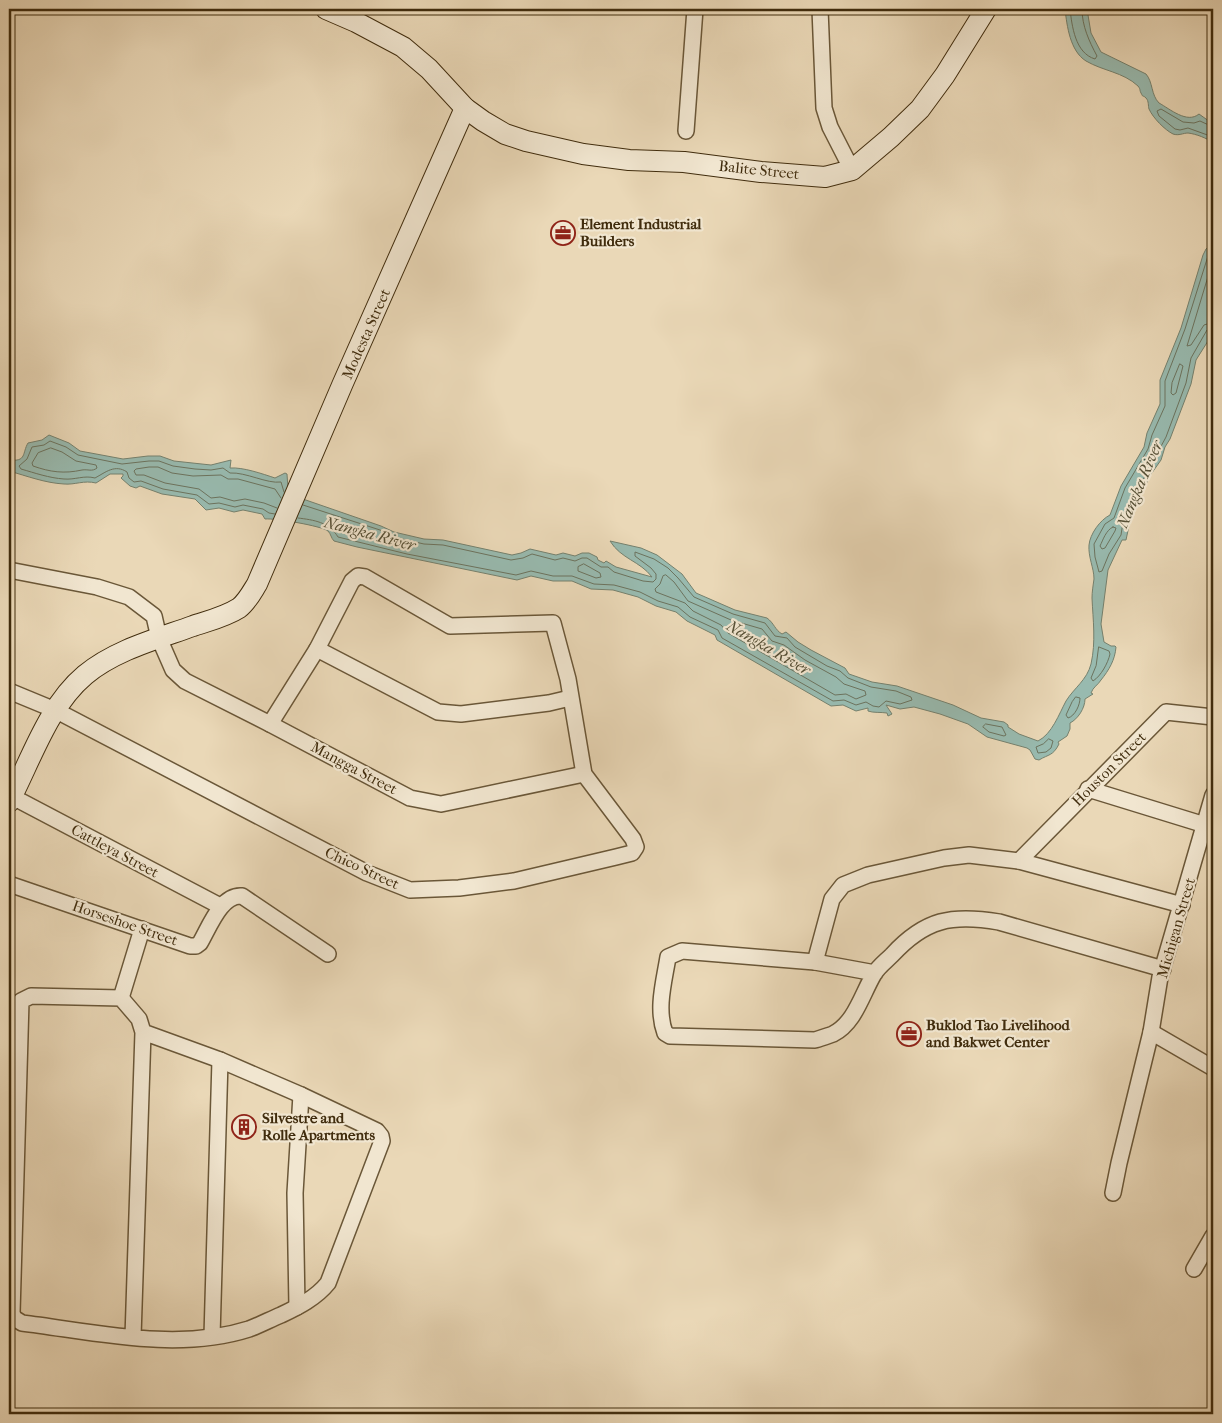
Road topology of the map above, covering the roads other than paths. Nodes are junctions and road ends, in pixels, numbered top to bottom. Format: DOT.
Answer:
graph roads {
  1 [pos="326,9"];
  2 [pos="695,9"];
  3 [pos="820,9"];
  4 [pos="986,9"];
  5 [pos="465,108"];
  6 [pos="686,131"];
  7 [pos="852,170"];
  8 [pos="9,570"];
  9 [pos="159,638"];
  10 [pos="317,649"];
  11 [pos="9,691"];
  12 [pos="570,698"];
  13 [pos="55,710"];
  14 [pos="1213,717"];
  15 [pos="270,724"];
  16 [pos="584,774"];
  17 [pos="1088,789"];
  18 [pos="1213,795"];
  19 [pos="10,798"];
  20 [pos="1206,825"];
  21 [pos="1020,861"];
  22 [pos="9,884"];
  23 [pos="1182,905"];
  24 [pos="220,906"];
  25 [pos="142,929"];
  26 [pos="328,954"];
  27 [pos="816,962"];
  28 [pos="1163,970"];
  29 [pos="875,973"];
  30 [pos="121,998"];
  31 [pos="143,1032"];
  32 [pos="1151,1032"];
  33 [pos="220,1060"];
  34 [pos="1213,1068"];
  35 [pos="301,1095"];
  36 [pos="1113,1193"];
  37 [pos="1213,1236"];
  38 [pos="1194,1269"];
  39 [pos="298,1307"];
  40 [pos="212,1336"];
  41 [pos="133,1337"];
  1 -- 5 [label="main road, Balite Street"];
  2 -- 6 [label="street"];
  3 -- 7 [label="street"];
  4 -- 7 [label="main road, Balite Street"];
  5 -- 7 [label="main road, Balite Street"];
  5 -- 9 [label="main road, Modesta Street"];
  8 -- 9 [label="street, Mangga Street"];
  9 -- 13 [label="main road, Modesta Street"];
  9 -- 15 [label="street, Mangga Street"];
  10 -- 12 [label="street"];
  10 -- 12 [label="street"];
  10 -- 15 [label="street"];
  11 -- 13 [label="street"];
  12 -- 16 [label="street"];
  13 -- 16 [label="street, Chico Street"];
  13 -- 19 [label="main road, Modesta Street"];
  14 -- 17 [label="street, Houston Street"];
  15 -- 16 [label="street, Mangga Street"];
  17 -- 20 [label="street"];
  17 -- 21 [label="street, Houston Street"];
  18 -- 20 [label="street, Michigan Street"];
  19 -- 24 [label="street, Cattleya Street"];
  20 -- 23 [label="street, Michigan Street"];
  21 -- 23 [label="street"];
  21 -- 27 [label="street"];
  22 -- 25 [label="street, Horseshoe Street"];
  23 -- 28 [label="street, Michigan Street"];
  24 -- 25 [label="street, Horseshoe Street"];
  24 -- 26 [label="street"];
  25 -- 30 [label="street"];
  27 -- 29 [label="street"];
  27 -- 29 [label="street"];
  28 -- 29 [label="street"];
  28 -- 32 [label="street, Michigan Street"];
  30 -- 31 [label="street"];
  30 -- 41 [label="street"];
  31 -- 33 [label="street"];
  31 -- 41 [label="street"];
  32 -- 34 [label="street"];
  32 -- 36 [label="street, Michigan Street"];
  33 -- 35 [label="street"];
  33 -- 40 [label="street"];
  35 -- 39 [label="street"];
  35 -- 39 [label="street"];
  37 -- 38 [label="street"];
  39 -- 40 [label="street"];
  40 -- 41 [label="street"];
}
